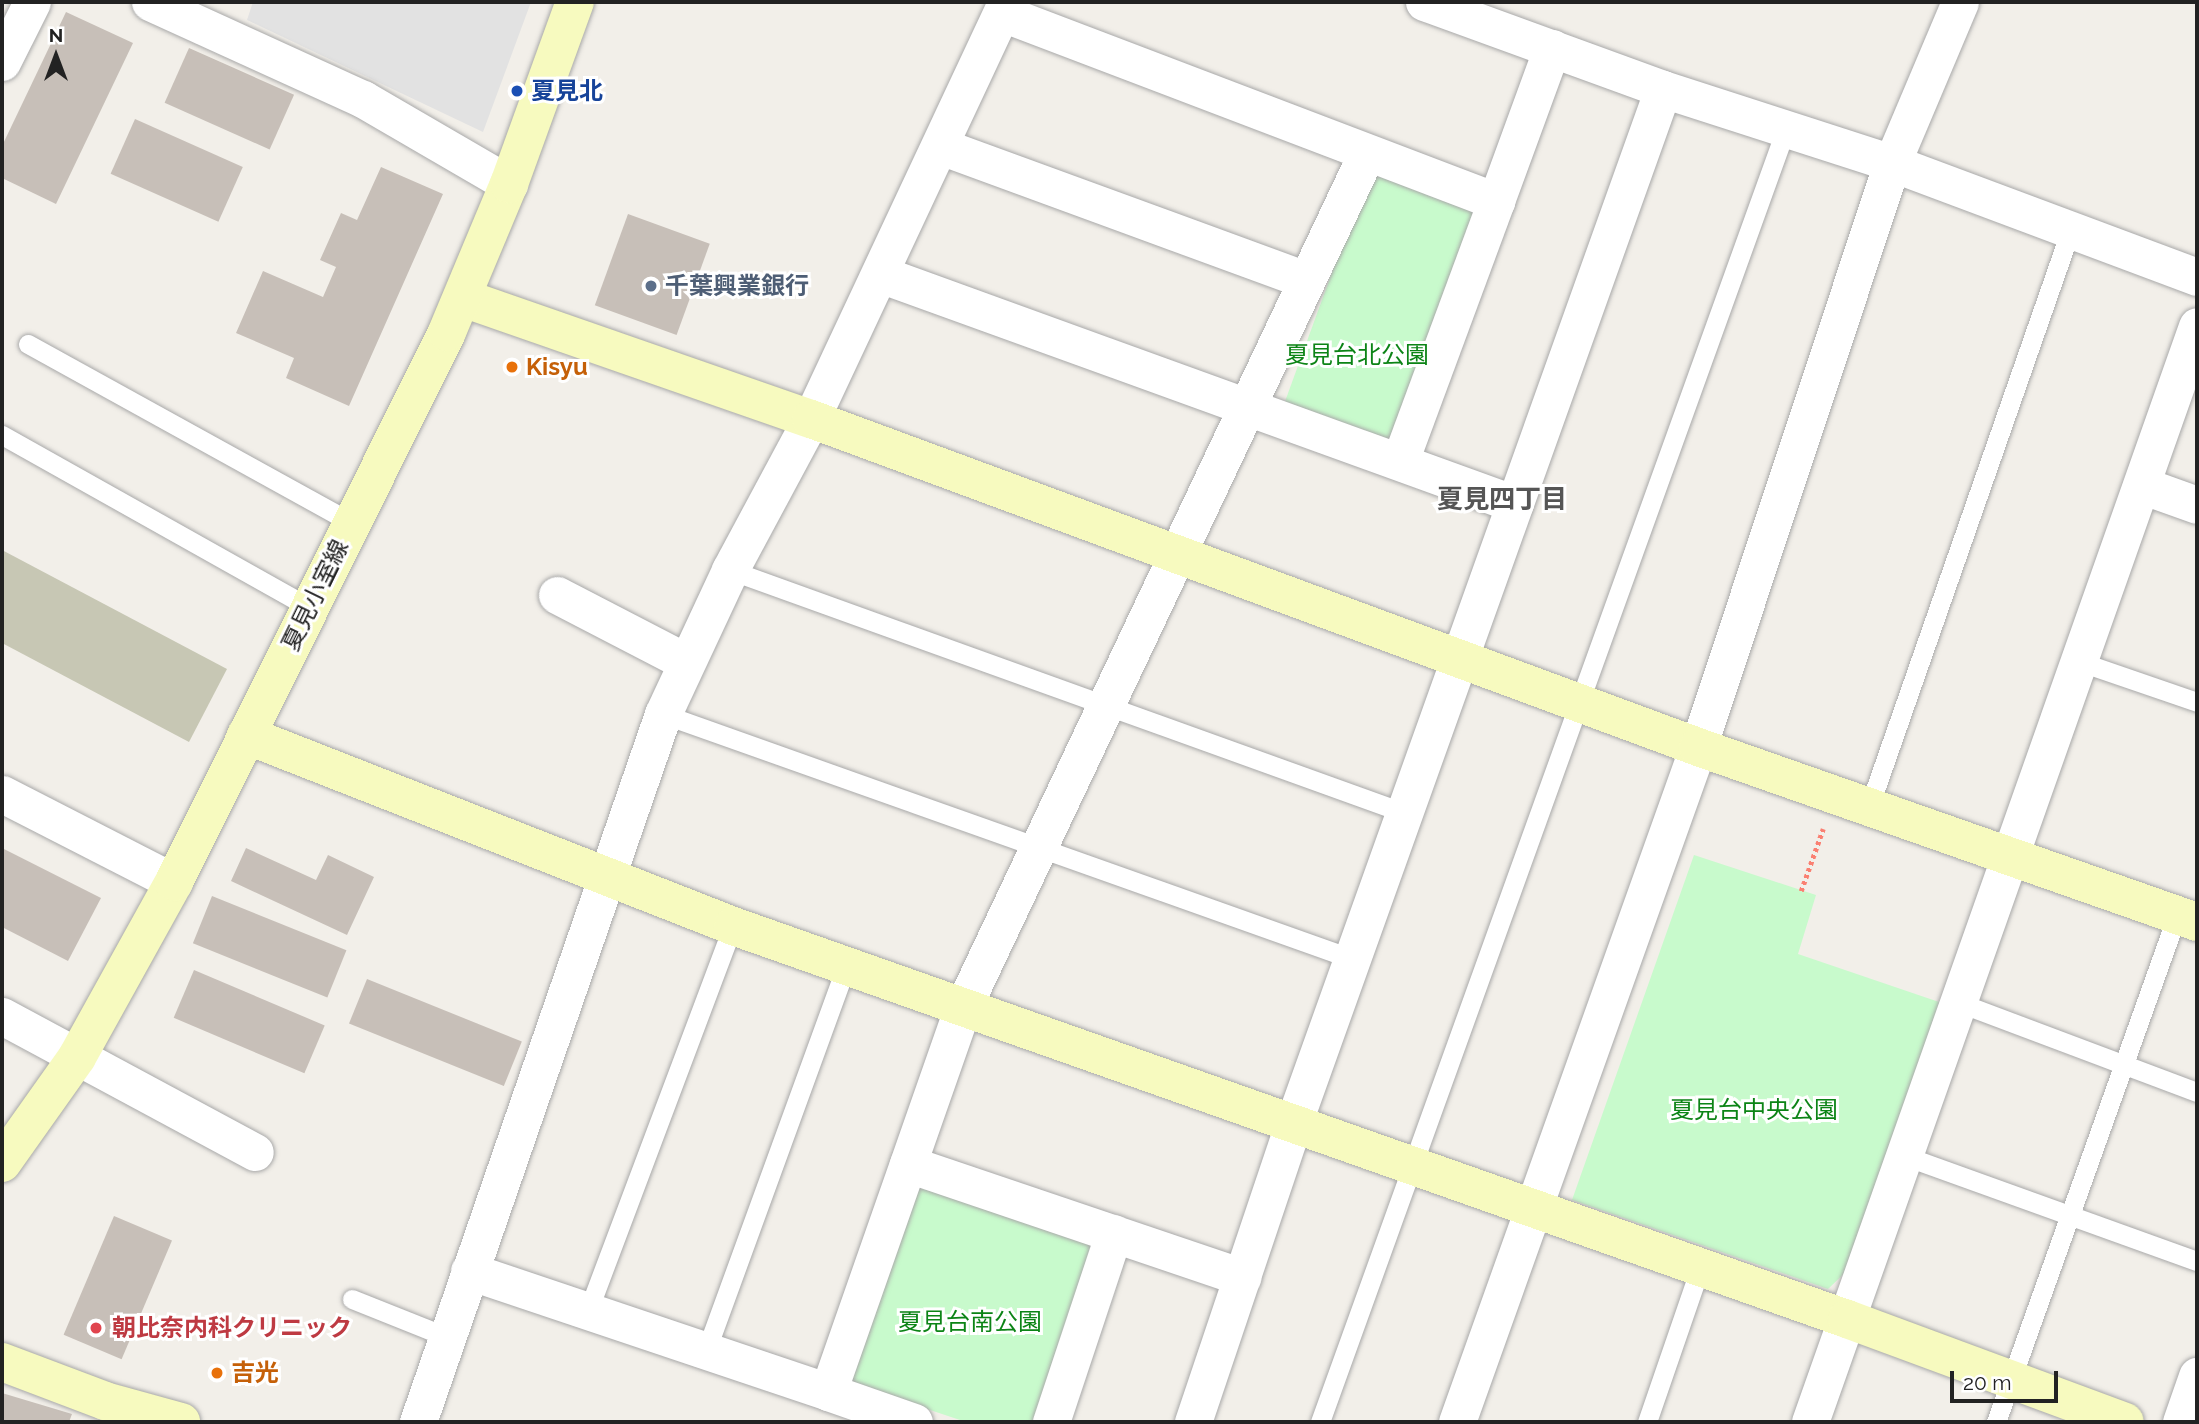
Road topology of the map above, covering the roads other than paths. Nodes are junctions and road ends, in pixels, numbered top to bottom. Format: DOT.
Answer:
graph roads {
  1 [pos="32,2"];
  2 [pos="150,2"];
  3 [pos="575,2"];
  4 [pos="1424,2"];
  5 [pos="1959,2"];
  6 [pos="1004,7"];
  7 [pos="1552,48"];
  8 [pos="2,62"];
  9 [pos="1663,89"];
  10 [pos="1786,128"];
  11 [pos="940,146"];
  12 [pos="1366,155"];
  13 [pos="1892,163"];
  14 [pos="509,184"];
  15 [pos="1496,201"];
  16 [pos="2071,229"];
  17 [pos="880,274"];
  18 [pos="2197,277"];
  19 [pos="1306,280"];
  20 [pos="463,298"];
  21 [pos="2197,326"];
  22 [pos="28,344"];
  23 [pos="1247,405"];
  24 [pos="811,419"];
  25 [pos="2,435"];
  26 [pos="1400,461"];
  27 [pos="2144,486"];
  28 [pos="1516,504"];
  29 [pos="2197,505"];
  30 [pos="351,522"];
  31 [pos="1176,555"];
  32 [pos="730,569"];
  33 [pos="557,595"];
  34 [pos="309,607"];
  35 [pos="1460,660"];
  36 [pos="685,662"];
  37 [pos="2081,662"];
  38 [pos="1578,702"];
  39 [pos="2197,702"];
  40 [pos="1105,706"];
  41 [pos="663,714"];
  42 [pos="246,735"];
  43 [pos="1706,749"];
  44 [pos="2,794"];
  45 [pos="1851,801"];
  46 [pos="1405,813"];
  47 [pos="1037,850"];
  48 [pos="2011,858"];
  49 [pos="608,880"];
  50 [pos="174,882"];
  51 [pos="2187,919"];
  52 [pos="733,926"];
  53 [pos="1353,959"];
  54 [pos="846,966"];
  55 [pos="1960,1003"];
  56 [pos="963,1007"];
  57 [pos="2,1016"];
  58 [pos="78,1057"];
  59 [pos="2123,1066"];
  60 [pos="2197,1092"];
  61 [pos="1293,1124"];
  62 [pos="256,1153"];
  63 [pos="1905,1156"];
  64 [pos="2,1163"];
  65 [pos="908,1164"];
  66 [pos="1412,1168"];
  67 [pos="1538,1212"];
  68 [pos="2070,1215"];
  69 [pos="1114,1233"];
  70 [pos="2197,1261"];
  71 [pos="1700,1269"];
  72 [pos="468,1271"];
  73 [pos="1242,1277"];
  74 [pos="352,1299"];
  75 [pos="587,1311"];
  76 [pos="1847,1319"];
  77 [pos="447,1337"];
  78 [pos="706,1351"];
  79 [pos="2,1362"];
  80 [pos="2197,1376"];
  81 [pos="2011,1380"];
  82 [pos="828,1392"];
  83 [pos="181,1422"];
  84 [pos="418,1422"];
  85 [pos="914,1422"];
  86 [pos="1051,1422"];
  87 [pos="1193,1422"];
  88 [pos="1320,1422"];
  89 [pos="1457,1422"];
  90 [pos="1478,1422"];
  91 [pos="1647,1422"];
  92 [pos="1810,1422"];
  93 [pos="1996,1422"];
  94 [pos="2125,1422"];
  95 [pos="2181,1422"];
  1 -- 8 [label="street"];
  2 -- 14 [label="street"];
  3 -- 14 [label="street, 夏見小室線"];
  4 -- 7 [label="street"];
  5 -- 13 [label="street"];
  6 -- 11 [label="street"];
  6 -- 12 [label="street"];
  7 -- 9 [label="street"];
  7 -- 15 [label="street"];
  9 -- 10 [label="street"];
  9 -- 28 [label="street"];
  10 -- 13 [label="street"];
  10 -- 38 [label="lane"];
  11 -- 17 [label="street"];
  11 -- 19 [label="street"];
  12 -- 15 [label="street"];
  12 -- 19 [label="street"];
  13 -- 16 [label="street"];
  13 -- 43 [label="street"];
  14 -- 20 [label="street, 夏見小室線"];
  15 -- 26 [label="street"];
  16 -- 18 [label="street"];
  16 -- 45 [label="lane"];
  17 -- 23 [label="street"];
  17 -- 24 [label="street"];
  19 -- 23 [label="street"];
  20 -- 24 [label="street"];
  20 -- 30 [label="street, 夏見小室線"];
  21 -- 27 [label="street"];
  22 -- 30 [label="lane"];
  23 -- 26 [label="street"];
  23 -- 31 [label="street"];
  24 -- 31 [label="street"];
  24 -- 32 [label="street"];
  25 -- 34 [label="lane"];
  26 -- 28 [label="street"];
  27 -- 29 [label="street"];
  27 -- 37 [label="street"];
  28 -- 35 [label="street"];
  30 -- 34 [label="street, 夏見小室線"];
  31 -- 35 [label="street"];
  31 -- 40 [label="street"];
  32 -- 36 [label="street"];
  32 -- 40 [label="lane"];
  33 -- 36 [label="street"];
  34 -- 42 [label="street, 夏見小室線"];
  35 -- 38 [label="street"];
  35 -- 46 [label="street"];
  36 -- 41 [label="street"];
  37 -- 39 [label="lane"];
  37 -- 48 [label="street"];
  38 -- 43 [label="street"];
  38 -- 66 [label="lane"];
  40 -- 46 [label="lane"];
  40 -- 47 [label="street"];
  41 -- 47 [label="lane"];
  41 -- 49 [label="street"];
  42 -- 49 [label="street"];
  42 -- 50 [label="street, 夏見小室線"];
  43 -- 45 [label="street"];
  43 -- 67 [label="street"];
  44 -- 50 [label="street"];
  45 -- 48 [label="street"];
  46 -- 53 [label="street"];
  47 -- 53 [label="lane"];
  47 -- 56 [label="street"];
  48 -- 51 [label="street"];
  48 -- 55 [label="street"];
  49 -- 52 [label="street"];
  49 -- 72 [label="street"];
  50 -- 58 [label="street, 夏見小室線"];
  51 -- 59 [label="lane"];
  52 -- 54 [label="street"];
  52 -- 75 [label="lane"];
  53 -- 61 [label="street"];
  54 -- 56 [label="street"];
  54 -- 78 [label="lane"];
  55 -- 59 [label="lane"];
  55 -- 63 [label="street"];
  56 -- 61 [label="street"];
  56 -- 65 [label="street"];
  57 -- 58 [label="street"];
  58 -- 62 [label="street"];
  58 -- 64 [label="street, 夏見小室線"];
  59 -- 60 [label="lane"];
  59 -- 68 [label="lane"];
  61 -- 66 [label="street"];
  61 -- 73 [label="street"];
  63 -- 68 [label="lane"];
  63 -- 76 [label="street"];
  65 -- 69 [label="street"];
  65 -- 82 [label="street"];
  66 -- 67 [label="street"];
  66 -- 88 [label="lane"];
  67 -- 71 [label="street"];
  67 -- 89 [label="street"];
  67 -- 90 [label="street"];
  68 -- 70 [label="lane"];
  68 -- 81 [label="lane"];
  69 -- 73 [label="street"];
  69 -- 86 [label="street"];
  71 -- 76 [label="street"];
  71 -- 91 [label="lane"];
  72 -- 75 [label="street"];
  72 -- 77 [label="street"];
  73 -- 87 [label="street"];
  74 -- 77 [label="lane"];
  75 -- 78 [label="street"];
  76 -- 81 [label="street"];
  76 -- 92 [label="street"];
  77 -- 84 [label="street"];
  78 -- 82 [label="street"];
  79 -- 83 [label="street"];
  80 -- 95 [label="street"];
  81 -- 93 [label="lane"];
  81 -- 94 [label="street"];
  82 -- 85 [label="street"];
}
